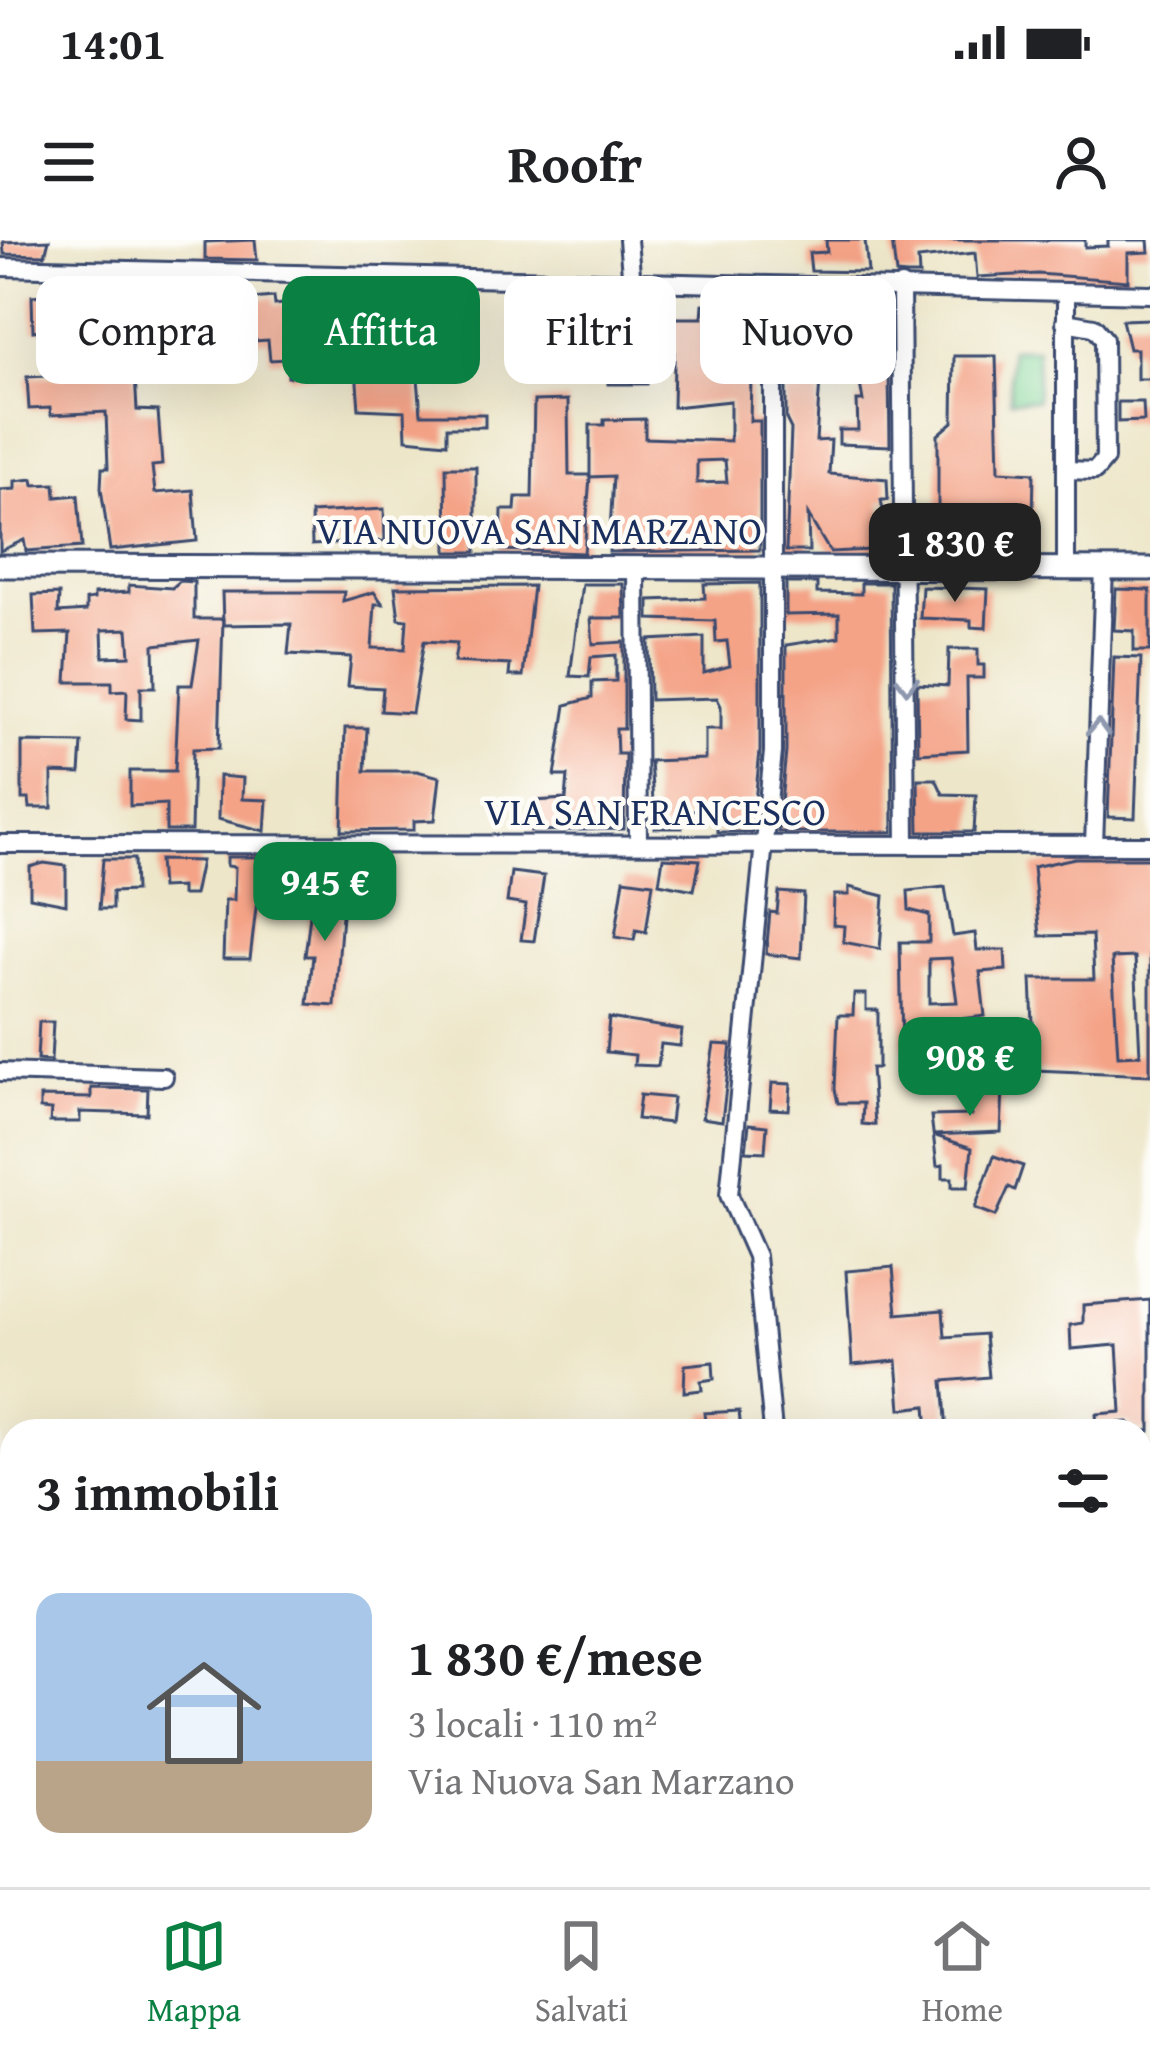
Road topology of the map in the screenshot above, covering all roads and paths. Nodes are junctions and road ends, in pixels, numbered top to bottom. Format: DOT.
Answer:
graph roads {
  1 [pos="628,240"];
  2 [pos="0,267"];
  3 [pos="631,276"];
  4 [pos="504,281"];
  5 [pos="896,286"];
  6 [pos="901,286"];
  7 [pos="1066,292"];
  8 [pos="1150,293"];
  9 [pos="1066,322"];
  10 [pos="773,384"];
  11 [pos="1066,470"];
  12 [pos="0,566"];
  13 [pos="636,567"];
  14 [pos="772,567"];
  15 [pos="908,568"];
  16 [pos="1066,568"];
  17 [pos="1104,568"];
  18 [pos="1150,568"];
  19 [pos="767,843"];
  20 [pos="0,844"];
  21 [pos="638,844"];
  22 [pos="906,844"];
  23 [pos="1094,845"];
  24 [pos="1150,845"];
  25 [pos="0,1072"];
  26 [pos="164,1077"];
  27 [pos="772,1419"];
  1 -- 3 [label="street"];
  2 -- 4 [label="street"];
  5 -- 6 [label="street"];
  6 -- 7 [label="street"];
  6 -- 15 [label="street"];
  7 -- 8 [label="street"];
  7 -- 9 [label="street"];
  9 -- 11 [label="street"];
  9 -- 11 [label="street"];
  10 -- 14 [label="street"];
  11 -- 16 [label="street"];
  12 -- 13 [label="main road, VIA NUOVA SAN MARZANO"];
  13 -- 14 [label="main road, VIA NUOVA SAN MARZANO"];
  13 -- 21 [label="street"];
  14 -- 15 [label="main road, VIA NUOVA SAN MARZANO"];
  14 -- 19 [label="street"];
  15 -- 16 [label="main road, VIA NUOVA SAN MARZANO"];
  15 -- 22 [label="street, one-way"];
  16 -- 17 [label="main road, VIA NUOVA SAN MARZANO"];
  17 -- 18 [label="main road, VIA NUOVA SAN MARZANO"];
  23 -- 17 [label="street, one-way"];
  19 -- 21 [label="street, VIA SAN FRANCESCO"];
  19 -- 22 [label="street, VIA SAN FRANCESCO"];
  19 -- 27 [label="street"];
  20 -- 21 [label="street, VIA SAN FRANCESCO"];
  22 -- 23 [label="street, VIA SAN FRANCESCO"];
  23 -- 24 [label="street, VIA SAN FRANCESCO"];
  25 -- 26 [label="street"];
}
